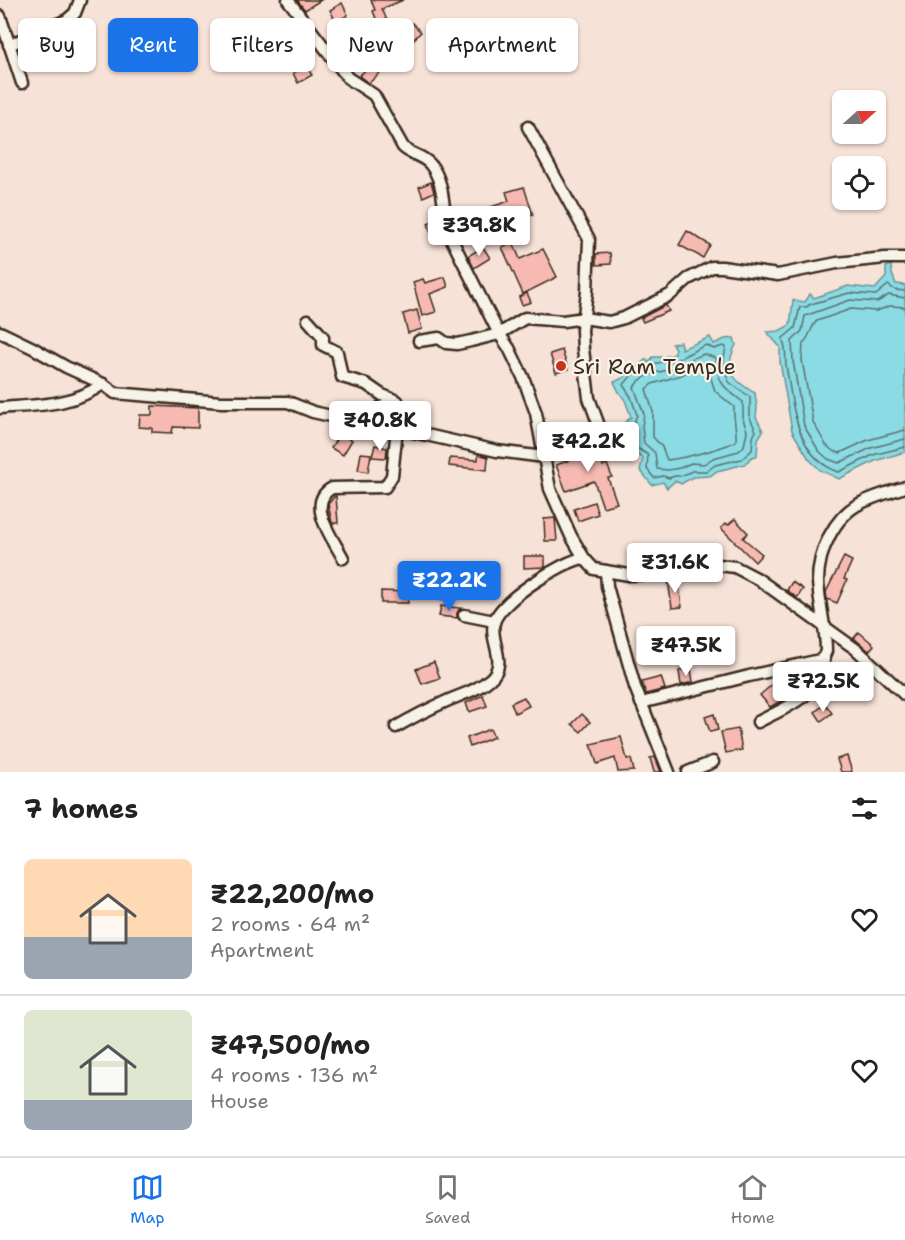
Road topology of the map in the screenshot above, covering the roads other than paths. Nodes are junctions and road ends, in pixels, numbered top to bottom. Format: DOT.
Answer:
graph roads {
  1 [pos="80,0"];
  2 [pos="288,0"];
  3 [pos="0,16"];
  4 [pos="9,45"];
  5 [pos="22,83"];
  6 [pos="528,127"];
  7 [pos="905,258"];
  8 [pos="584,318"];
  9 [pos="308,320"];
  10 [pos="0,332"];
  11 [pos="499,333"];
  12 [pos="419,341"];
  13 [pos="103,384"];
  14 [pos="382,395"];
  15 [pos="370,399"];
  16 [pos="397,401"];
  17 [pos="381,407"];
  18 [pos="0,408"];
  19 [pos="598,423"];
  20 [pos="394,428"];
  21 [pos="544,457"];
  22 [pos="905,487"];
  23 [pos="343,558"];
  24 [pos="584,558"];
  25 [pos="606,571"];
  26 [pos="464,615"];
  27 [pos="494,621"];
  28 [pos="822,624"];
  29 [pos="824,656"];
  30 [pos="905,695"];
  31 [pos="641,703"];
  32 [pos="758,722"];
  33 [pos="396,727"];
  34 [pos="713,762"];
  35 [pos="669,772"];
  36 [pos="688,772"];
  1 -- 4 [label="street"];
  2 -- 11 [label="street"];
  3 -- 4 [label="street"];
  4 -- 5 [label="street"];
  6 -- 8 [label="street"];
  7 -- 8 [label="street"];
  8 -- 11 [label="street"];
  8 -- 19 [label="street"];
  9 -- 14 [label="street"];
  10 -- 13 [label="street"];
  11 -- 12 [label="street"];
  11 -- 21 [label="street"];
  13 -- 18 [label="street"];
  13 -- 20 [label="street"];
  14 -- 15 [label="street"];
  14 -- 16 [label="street"];
  16 -- 17 [label="street"];
  16 -- 20 [label="street"];
  20 -- 21 [label="street"];
  20 -- 23 [label="street"];
  21 -- 24 [label="street"];
  22 -- 28 [label="street"];
  24 -- 25 [label="street"];
  24 -- 27 [label="street"];
  25 -- 28 [label="street"];
  25 -- 31 [label="street"];
  26 -- 27 [label="street"];
  27 -- 33 [label="street"];
  28 -- 29 [label="street"];
  28 -- 30 [label="street"];
  29 -- 31 [label="street"];
  29 -- 32 [label="street"];
  31 -- 35 [label="street"];
  34 -- 36 [label="street"];
}
